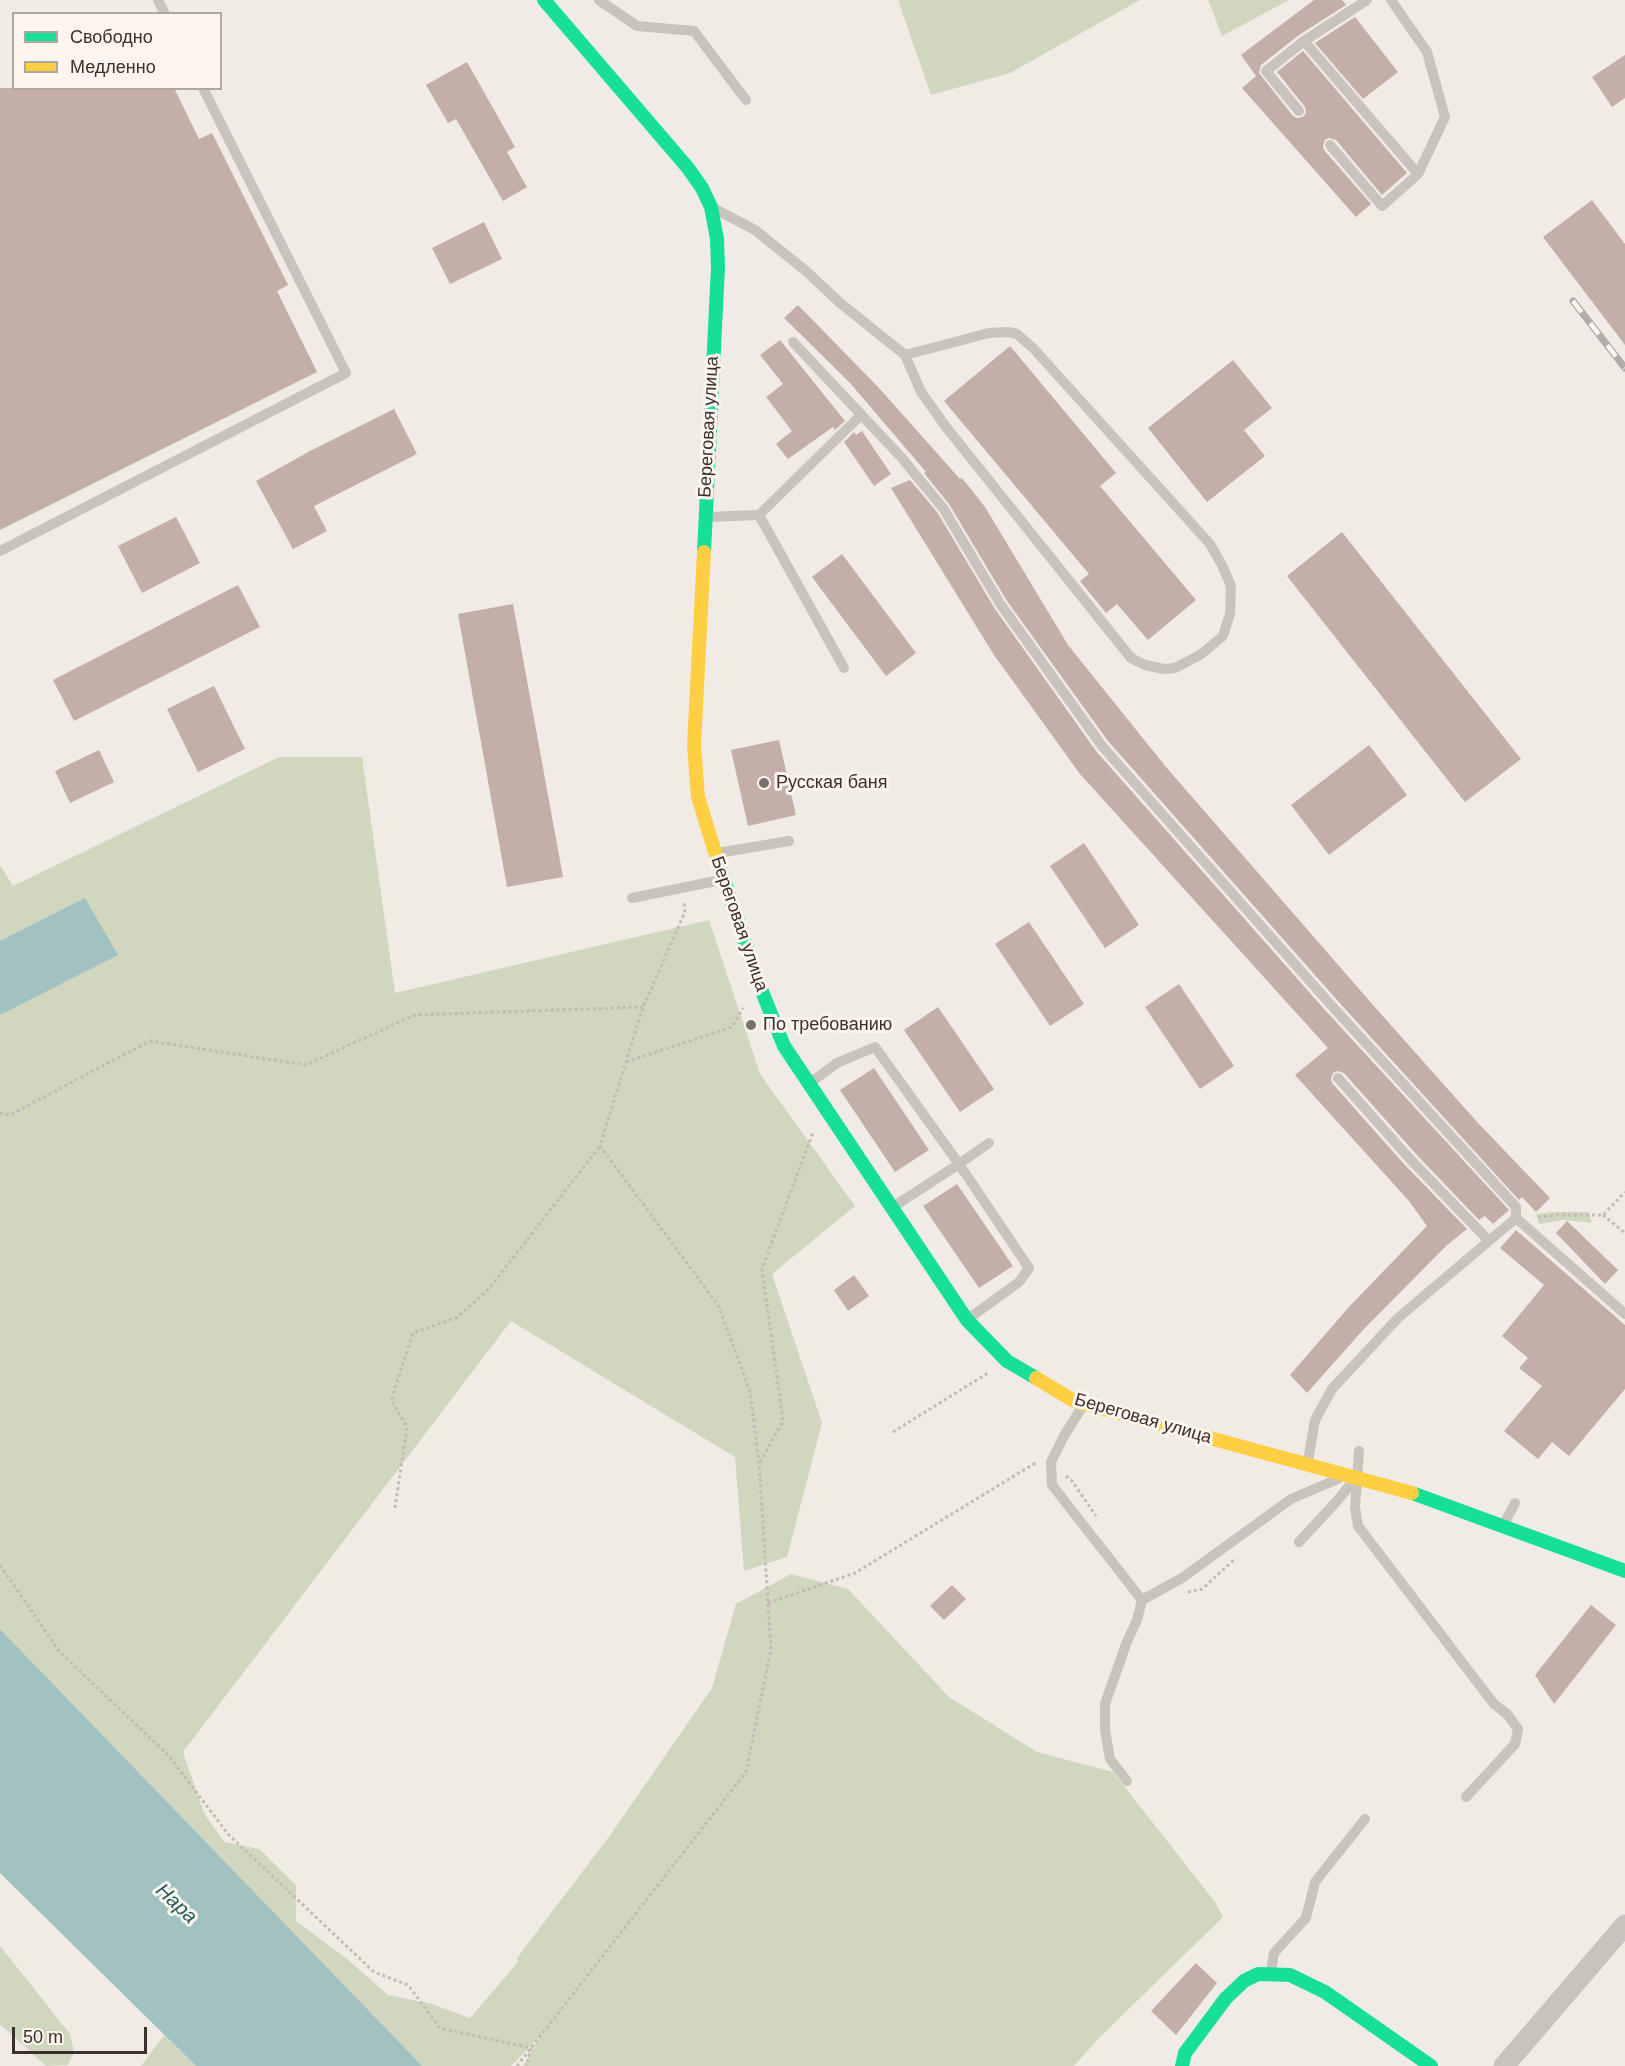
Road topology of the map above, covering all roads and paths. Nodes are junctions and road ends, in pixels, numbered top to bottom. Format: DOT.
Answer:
graph roads {
  1 [pos="544,0"];
  2 [pos="599,0"];
  3 [pos="1367,0"];
  4 [pos="1391,0"];
  5 [pos="1304,41"];
  6 [pos="204,90"];
  7 [pos="746,100"];
  8 [pos="1299,111"];
  9 [pos="1330,145"];
  10 [pos="1418,174"];
  11 [pos="711,207"];
  12 [pos="793,342"];
  13 [pos="906,355"];
  14 [pos="861,415"];
  15 [pos="759,514"];
  16 [pos="704,518"];
  17 [pos="0,550"];
  18 [pos="844,668"];
  19 [pos="789,841"];
  20 [pos="715,853"];
  21 [pos="724,879"];
  22 [pos="683,887"];
  23 [pos="632,898"];
  24 [pos="743,1001"];
  25 [pos="643,1007"];
  26 [pos="626,1062"];
  27 [pos="1338,1078"];
  28 [pos="809,1083"];
  29 [pos="824,1105"];
  30 [pos="0,1113"];
  31 [pos="989,1143"];
  32 [pos="600,1146"];
  33 [pos="959,1164"];
  34 [pos="1625,1192"];
  35 [pos="892,1208"];
  36 [pos="1603,1215"];
  37 [pos="1516,1218"];
  38 [pos="1625,1233"];
  39 [pos="1489,1241"];
  40 [pos="1625,1314"];
  41 [pos="967,1320"];
  42 [pos="1007,1361"];
  43 [pos="1084,1404"];
  44 [pos="893,1432"];
  45 [pos="1359,1451"];
  46 [pos="1051,1462"];
  47 [pos="759,1463"];
  48 [pos="1307,1464"];
  49 [pos="1351,1477"];
  50 [pos="1515,1503"];
  51 [pos="395,1508"];
  52 [pos="1099,1520"];
  53 [pos="1504,1525"];
  54 [pos="1299,1542"];
  55 [pos="1240,1554"];
  56 [pos="0,1565"];
  57 [pos="1625,1571"];
  58 [pos="1159,1591"];
  59 [pos="1142,1600"];
  60 [pos="768,1603"];
  61 [pos="1127,1781"];
  62 [pos="1466,1797"];
  63 [pos="1365,1818"];
  64 [pos="1625,1925"];
  65 [pos="1271,1974"];
  66 [pos="531,2048"];
  67 [pos="517,2066"];
  68 [pos="527,2066"];
  69 [pos="1182,2066"];
  70 [pos="1431,2066"];
  71 [pos="1504,2066"];
  1 -- 11 [label="street, Береговая улица"];
  2 -- 7 [label="lane"];
  3 -- 5 [label="lane"];
  4 -- 10 [label="lane"];
  5 -- 8 [label="lane"];
  5 -- 10 [label="lane"];
  6 -- 17 [label="lane"];
  9 -- 10 [label="lane"];
  11 -- 13 [label="lane"];
  11 -- 16 [label="street, Береговая улица"];
  12 -- 14 [label="lane"];
  13 -- 13 [label="lane"];
  14 -- 15 [label="lane"];
  14 -- 37 [label="lane"];
  15 -- 16 [label="lane"];
  15 -- 18 [label="lane"];
  16 -- 20 [label="street, Береговая улица"];
  19 -- 20 [label="lane"];
  20 -- 21 [label="street, Береговая улица"];
  21 -- 22 [label="lane"];
  21 -- 28 [label="street, Береговая улица"];
  22 -- 23 [label="lane"];
  22 -- 25 [label="path"];
  24 -- 26 [label="path"];
  25 -- 26 [label="path"];
  25 -- 30 [label="path"];
  26 -- 32 [label="path"];
  27 -- 39 [label="lane"];
  28 -- 29 [label="street, Береговая улица"];
  28 -- 33 [label="lane"];
  29 -- 35 [label="street, Береговая улица"];
  29 -- 47 [label="path"];
  31 -- 33 [label="lane"];
  32 -- 47 [label="path"];
  32 -- 51 [label="path"];
  33 -- 35 [label="lane"];
  33 -- 41 [label="lane"];
  34 -- 36 [label="path"];
  35 -- 41 [label="street, Береговая улица"];
  36 -- 37 [label="path"];
  36 -- 38 [label="path"];
  37 -- 39 [label="lane"];
  37 -- 40 [label="lane"];
  39 -- 48 [label="lane"];
  41 -- 42 [label="street, Береговая улица"];
  42 -- 43 [label="street, Береговая улица"];
  42 -- 44 [label="path"];
  43 -- 46 [label="lane"];
  43 -- 48 [label="street, Береговая улица"];
  45 -- 49 [label="lane"];
  46 -- 52 [label="path"];
  46 -- 59 [label="lane"];
  46 -- 60 [label="path"];
  47 -- 60 [label="path"];
  48 -- 49 [label="street, Береговая улица"];
  49 -- 53 [label="street, Береговая улица"];
  49 -- 54 [label="lane"];
  49 -- 58 [label="lane"];
  49 -- 62 [label="lane"];
  50 -- 53 [label="lane"];
  53 -- 57 [label="street, Береговая улица"];
  55 -- 58 [label="path"];
  56 -- 66 [label="path"];
  58 -- 59 [label="lane"];
  59 -- 61 [label="lane"];
  60 -- 66 [label="path"];
  63 -- 65 [label="lane"];
  64 -- 71 [label="street"];
  65 -- 69 [label="street"];
  65 -- 70 [label="street"];
  66 -- 67 [label="path"];
  66 -- 68 [label="path"];
}
